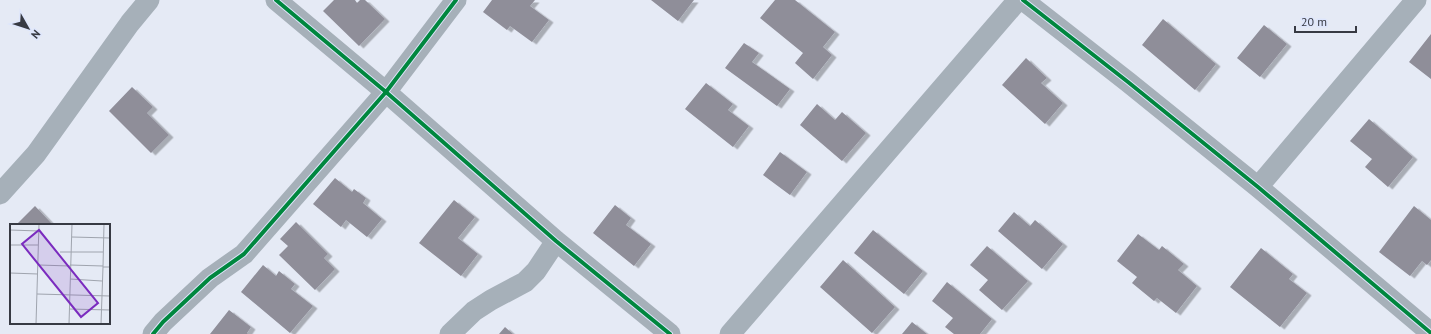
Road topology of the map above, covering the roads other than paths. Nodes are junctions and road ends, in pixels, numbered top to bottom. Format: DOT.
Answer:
graph roads {
  1 [pos="150,0"];
  2 [pos="276,0"];
  3 [pos="456,0"];
  4 [pos="1018,0"];
  5 [pos="1023,0"];
  6 [pos="1416,0"];
  7 [pos="386,92"];
  8 [pos="1258,187"];
  9 [pos="0,194"];
  10 [pos="556,241"];
  11 [pos="1428,323"];
  12 [pos="153,334"];
  13 [pos="450,334"];
  14 [pos="670,334"];
  15 [pos="730,334"];
  1 -- 9 [label="street"];
  2 -- 7 [label="street"];
  3 -- 7 [label="street"];
  4 -- 15 [label="street"];
  5 -- 8 [label="street"];
  6 -- 8 [label="street"];
  7 -- 10 [label="street"];
  7 -- 12 [label="street"];
  8 -- 11 [label="street"];
  10 -- 13 [label="street"];
  10 -- 14 [label="street"];
}
